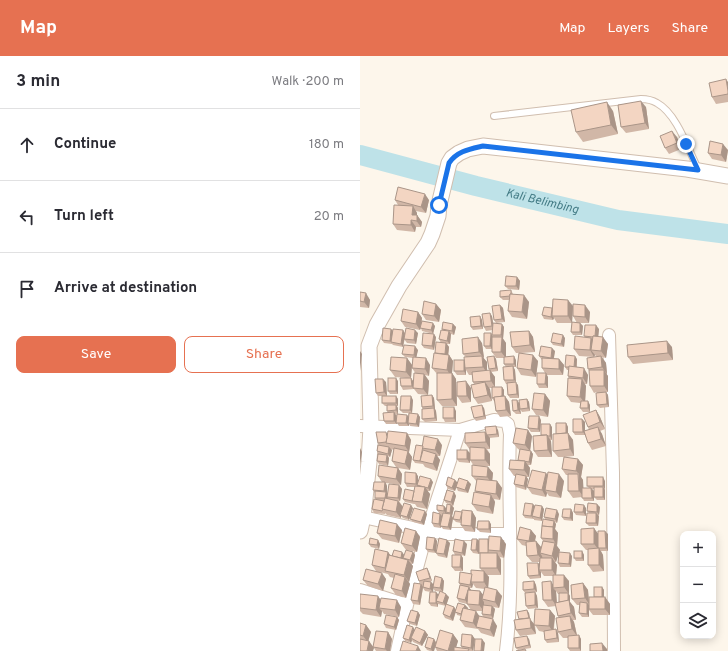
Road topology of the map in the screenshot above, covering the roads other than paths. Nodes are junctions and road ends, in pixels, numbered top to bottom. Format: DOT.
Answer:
graph roads {
  1 [pos="494,116"];
  2 [pos="698,170"];
  3 [pos="728,176"];
  4 [pos="609,335"];
  5 [pos="366,426"];
  6 [pos="460,430"];
  7 [pos="362,524"];
  8 [pos="427,531"];
  9 [pos="510,534"];
  10 [pos="360,590"];
  11 [pos="407,605"];
  12 [pos="397,651"];
  13 [pos="506,651"];
  14 [pos="614,651"];
  1 -- 2 [label="lane"];
  2 -- 3 [label="street"];
  2 -- 5 [label="street"];
  4 -- 14 [label="street"];
  5 -- 6 [label="street"];
  5 -- 7 [label="street"];
  6 -- 8 [label="street"];
  6 -- 9 [label="street"];
  7 -- 8 [label="street"];
  8 -- 9 [label="street"];
  8 -- 11 [label="street"];
  9 -- 13 [label="street"];
  10 -- 11 [label="street"];
  11 -- 12 [label="street"];
}
